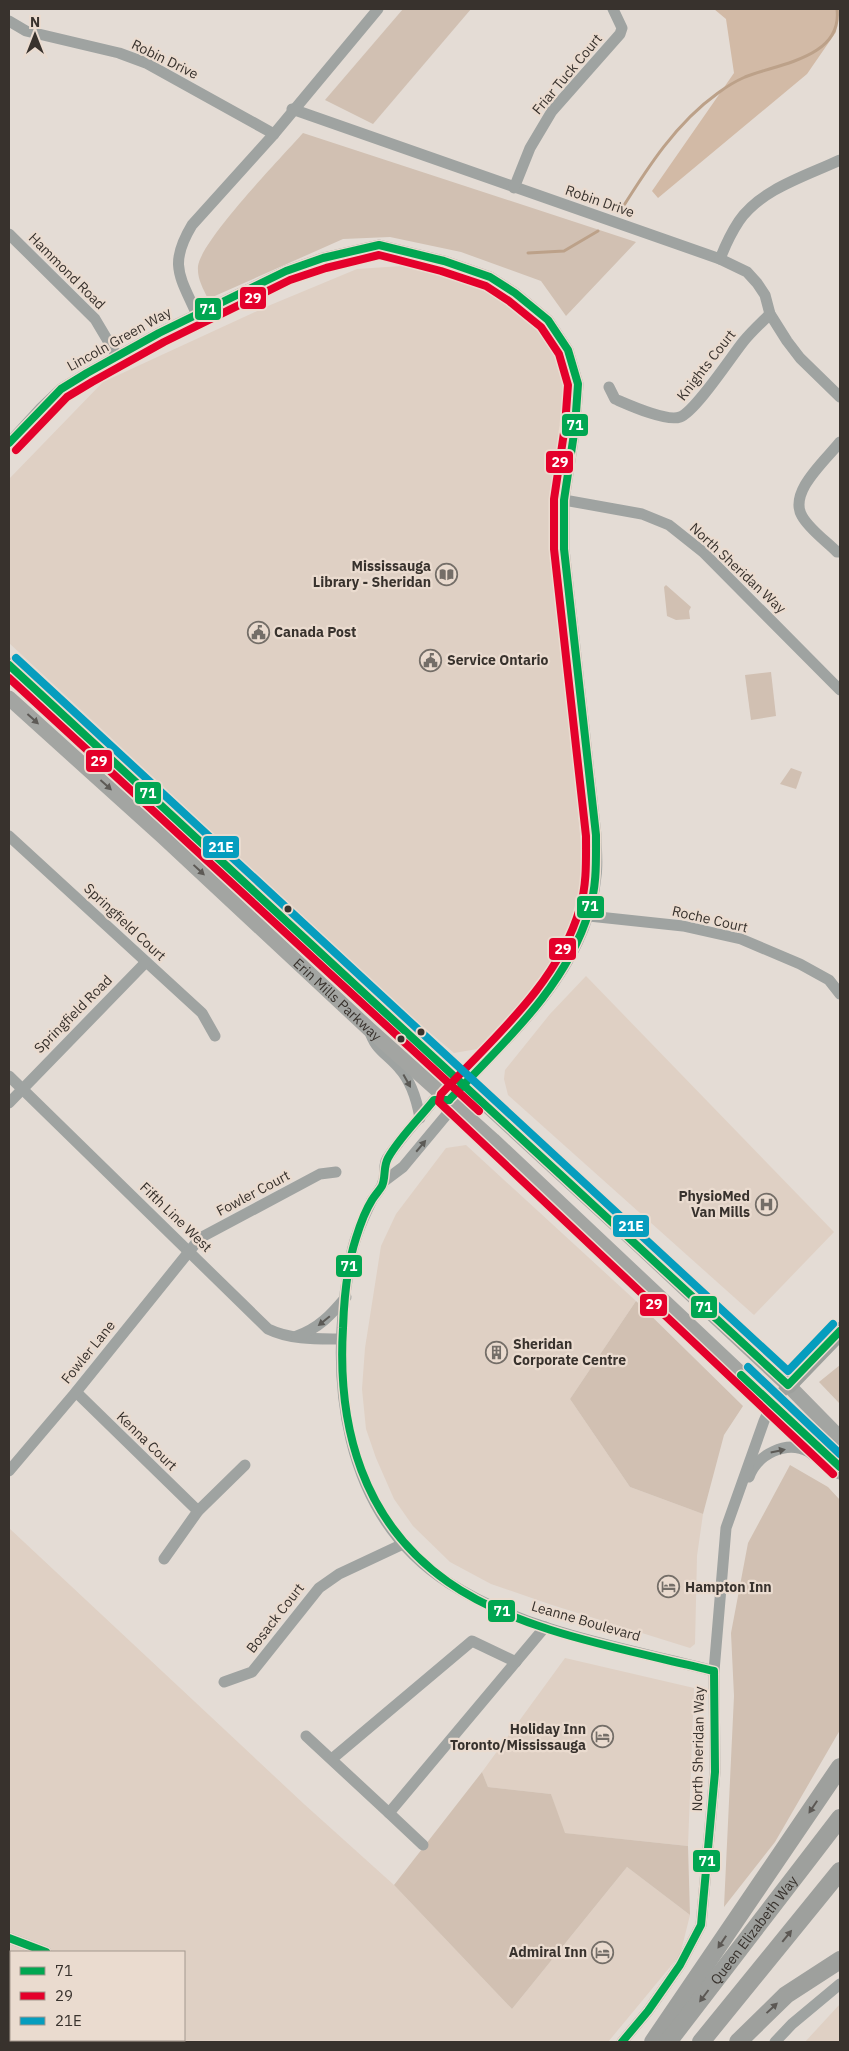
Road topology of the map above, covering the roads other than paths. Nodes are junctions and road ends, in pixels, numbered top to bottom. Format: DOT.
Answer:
graph roads {
  1 [pos="378,9"];
  2 [pos="613,9"];
  3 [pos="9,21"];
  4 [pos="292,110"];
  5 [pos="274,134"];
  6 [pos="840,160"];
  7 [pos="514,188"];
  8 [pos="9,234"];
  9 [pos="720,259"];
  10 [pos="770,314"];
  11 [pos="197,315"];
  12 [pos="117,356"];
  13 [pos="609,387"];
  14 [pos="840,397"];
  15 [pos="840,442"];
  16 [pos="9,443"];
  17 [pos="564,500"];
  18 [pos="840,552"];
  19 [pos="9,665"];
  20 [pos="840,690"];
  21 [pos="9,698"];
  22 [pos="9,836"];
  23 [pos="588,916"];
  24 [pos="146,962"];
  25 [pos="840,994"];
  26 [pos="369,1029"];
  27 [pos="215,1036"];
  28 [pos="9,1076"];
  29 [pos="464,1084"];
  30 [pos="21,1088"];
  31 [pos="450,1100"];
  32 [pos="9,1103"];
  33 [pos="420,1118"];
  34 [pos="336,1172"];
  35 [pos="383,1182"];
  36 [pos="189,1250"];
  37 [pos="346,1297"];
  38 [pos="840,1331"];
  39 [pos="295,1337"];
  40 [pos="341,1339"];
  41 [pos="788,1385"];
  42 [pos="76,1392"];
  43 [pos="772,1404"];
  44 [pos="840,1438"];
  45 [pos="245,1465"];
  46 [pos="840,1467"];
  47 [pos="9,1471"];
  48 [pos="840,1474"];
  49 [pos="198,1511"];
  50 [pos="729,1514"];
  51 [pos="403,1544"];
  52 [pos="164,1560"];
  53 [pos="545,1627"];
  54 [pos="516,1662"];
  55 [pos="714,1671"];
  56 [pos="224,1682"];
  57 [pos="306,1736"];
  58 [pos="333,1758"];
  59 [pos="840,1767"];
  60 [pos="389,1813"];
  61 [pos="840,1818"];
  62 [pos="423,1845"];
  63 [pos="840,1871"];
  64 [pos="9,1938"];
  65 [pos="43,1951"];
  66 [pos="840,1960"];
  67 [pos="840,1984"];
  68 [pos="622,2042"];
  69 [pos="653,2042"];
  70 [pos="668,2042"];
  71 [pos="701,2042"];
  72 [pos="738,2042"];
  73 [pos="775,2042"];
  1 -- 4 [label="street"];
  2 -- 7 [label="street, Friar Tuck Court"];
  3 -- 5 [label="street, Robin Drive"];
  4 -- 5 [label="street"];
  4 -- 7 [label="street, Robin Drive"];
  5 -- 11 [label="street"];
  6 -- 9 [label="street"];
  7 -- 9 [label="street, Robin Drive"];
  8 -- 12 [label="street, Hammond Road"];
  9 -- 10 [label="street, Robin Drive"];
  10 -- 13 [label="street, Knights Court"];
  10 -- 14 [label="street, Robin Drive"];
  11 -- 12 [label="street, Lincoln Green Way"];
  11 -- 17 [label="street, Lincoln Green Way"];
  12 -- 16 [label="street, Lincoln Green Way"];
  15 -- 18 [label="street"];
  17 -- 20 [label="street, North Sheridan Way"];
  17 -- 23 [label="street, Lincoln Green Way"];
  19 -- 29 [label="main road, Erin Mills Parkway"];
  21 -- 26 [label="main road, Erin Mills Parkway, one-way"];
  22 -- 24 [label="street, Springfield Court"];
  23 -- 25 [label="street, Roche Court"];
  23 -- 29 [label="street, Lincoln Green Way"];
  24 -- 27 [label="street, Springfield Court"];
  24 -- 30 [label="street, Springfield Road"];
  26 -- 31 [label="main road, Erin Mills Parkway"];
  26 -- 33 [label="street, one-way"];
  28 -- 30 [label="street, Fifth Line West"];
  29 -- 31 [label="street, Lincoln Green Way"];
  29 -- 41 [label="main road, Erin Mills Parkway"];
  30 -- 32 [label="street, Springfield Road"];
  30 -- 36 [label="street, Fifth Line West"];
  31 -- 33 [label="street, Leanne Boulevard"];
  35 -- 31 [label="street, Leanne Boulevard, one-way"];
  31 -- 43 [label="main road, Erin Mills Parkway"];
  33 -- 35 [label="street, Leanne Boulevard"];
  34 -- 36 [label="street, Fowler Court"];
  35 -- 37 [label="street, Leanne Boulevard"];
  36 -- 39 [label="street, Fifth Line West"];
  36 -- 42 [label="street, Fowler Lane"];
  37 -- 39 [label="street, one-way"];
  37 -- 40 [label="street, Leanne Boulevard"];
  38 -- 41 [label="highway"];
  39 -- 40 [label="street, Fifth Line West"];
  40 -- 51 [label="street, Leanne Boulevard"];
  41 -- 43 [label="street, North Sheridan Way"];
  41 -- 44 [label="main road, Erin Mills Parkway"];
  42 -- 47 [label="street, Fowler Lane"];
  42 -- 49 [label="street, Kenna Court"];
  43 -- 46 [label="main road, Erin Mills Parkway"];
  43 -- 50 [label="street, North Sheridan Way"];
  45 -- 49 [label="street"];
  50 -- 48 [label="street, one-way"];
  49 -- 52 [label="street"];
  50 -- 55 [label="street, North Sheridan Way"];
  51 -- 53 [label="street, Leanne Boulevard"];
  51 -- 56 [label="street, Bosack Court"];
  53 -- 54 [label="street"];
  53 -- 55 [label="street, Leanne Boulevard"];
  54 -- 58 [label="street"];
  54 -- 60 [label="street"];
  55 -- 68 [label="street, North Sheridan Way"];
  57 -- 58 [label="street"];
  58 -- 60 [label="street"];
  59 -- 69 [label="highway, one-way"];
  60 -- 62 [label="street"];
  61 -- 70 [label="highway, Queen Elizabeth Way, one-way"];
  71 -- 63 [label="highway, Queen Elizabeth Way, one-way"];
  64 -- 65 [label="street"];
  72 -- 66 [label="highway, one-way"];
  67 -- 73 [label="street"];
}
